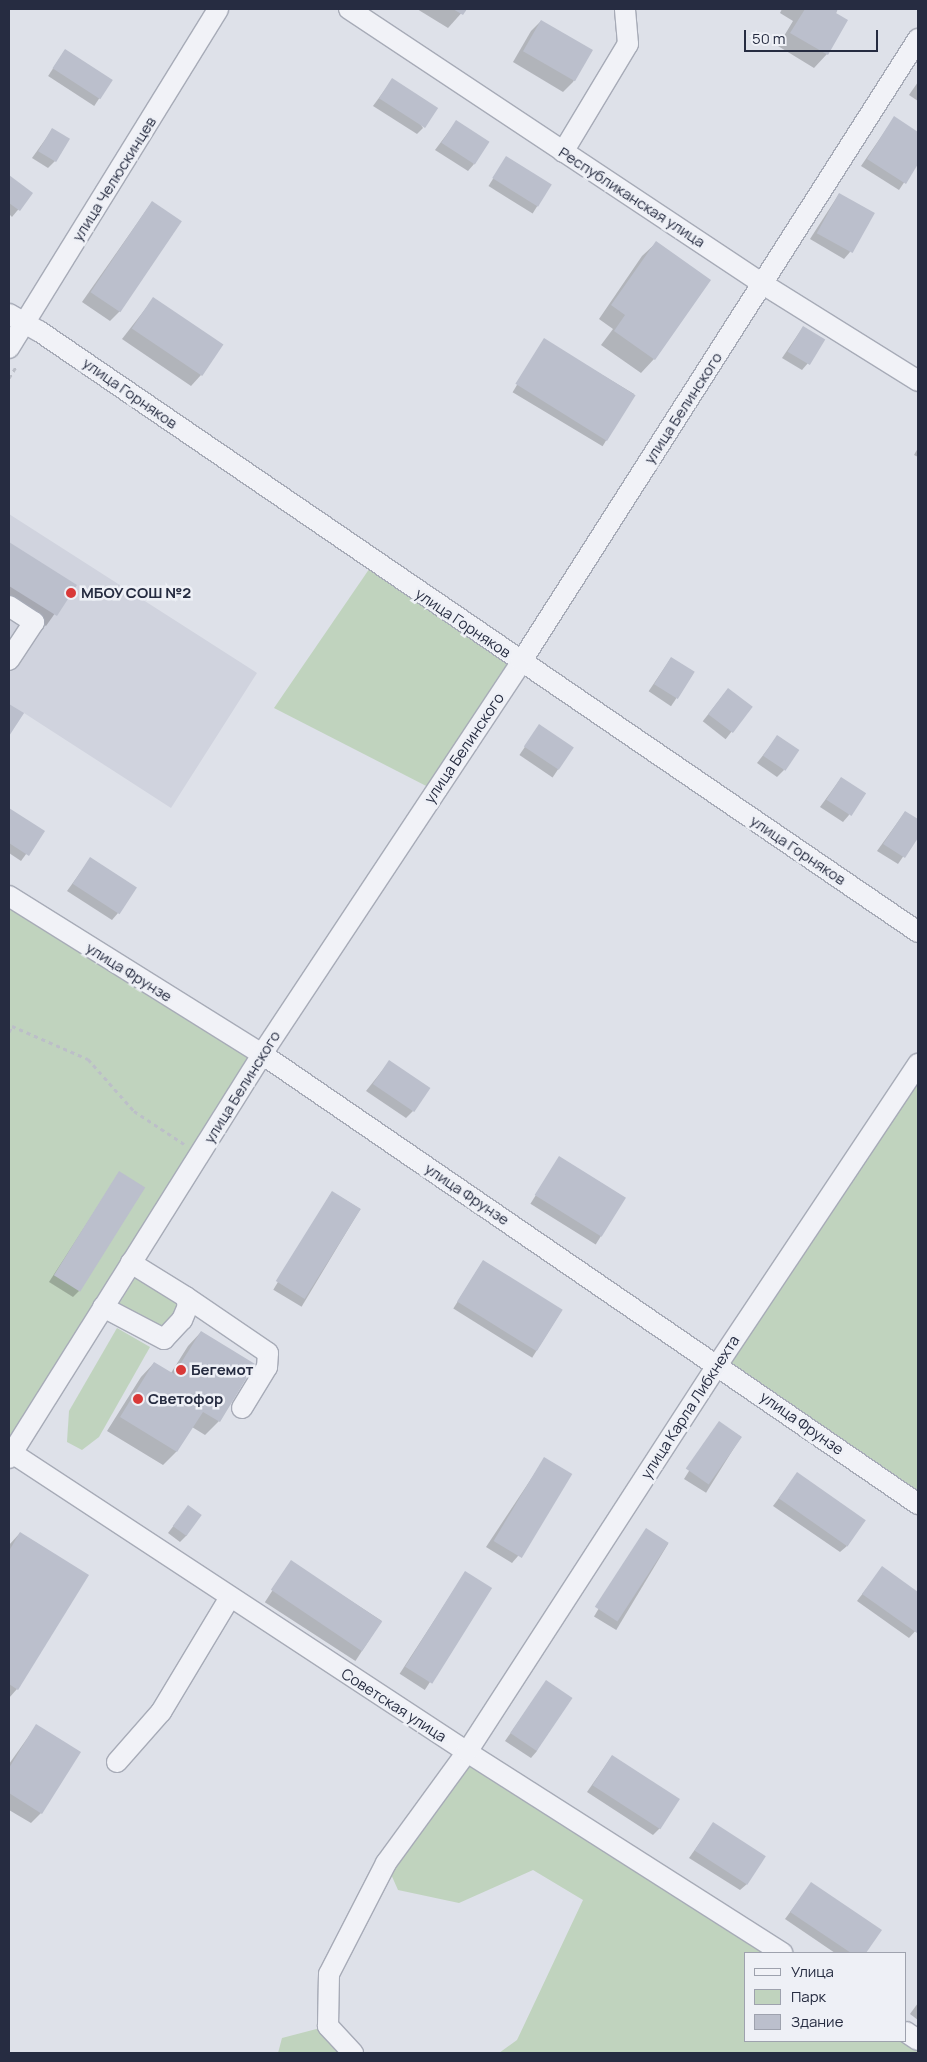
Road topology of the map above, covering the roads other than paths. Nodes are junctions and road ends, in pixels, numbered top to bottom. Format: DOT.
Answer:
graph roads {
  1 [pos="218,9"];
  2 [pos="349,9"];
  3 [pos="625,9"];
  4 [pos="918,39"];
  5 [pos="563,152"];
  6 [pos="763,284"];
  7 [pos="17,319"];
  8 [pos="9,348"];
  9 [pos="918,382"];
  10 [pos="9,606"];
  11 [pos="9,660"];
  12 [pos="521,662"];
  13 [pos="9,896"];
  14 [pos="918,932"];
  15 [pos="262,1054"];
  16 [pos="918,1064"];
  17 [pos="131,1263"];
  18 [pos="186,1297"];
  19 [pos="103,1307"];
  20 [pos="718,1364"];
  21 [pos="242,1408"];
  22 [pos="10,1454"];
  23 [pos="918,1504"];
  24 [pos="230,1597"];
  25 [pos="467,1752"];
  26 [pos="117,1762"];
  27 [pos="780,1952"];
  28 [pos="907,2033"];
  29 [pos="918,2040"];
  30 [pos="352,2053"];
  1 -- 7 [label="street, улица Челюскинцев"];
  2 -- 5 [label="street, Республиканская улица"];
  3 -- 5 [label="street"];
  4 -- 6 [label="street, улица Белинского"];
  5 -- 6 [label="street, Республиканская улица"];
  6 -- 9 [label="street, Республиканская улица"];
  6 -- 12 [label="street, улица Белинского"];
  7 -- 8 [label="street, улица Челюскинцев"];
  7 -- 12 [label="street, улица Горняков"];
  10 -- 11 [label="street"];
  12 -- 14 [label="street, улица Горняков"];
  12 -- 15 [label="street, улица Белинского"];
  13 -- 15 [label="street, улица Фрунзе"];
  15 -- 17 [label="street, улица Белинского"];
  15 -- 20 [label="street, улица Фрунзе"];
  16 -- 20 [label="street, улица Карла Либкнехта"];
  17 -- 18 [label="street"];
  17 -- 19 [label="street, улица Белинского"];
  18 -- 19 [label="street"];
  18 -- 21 [label="street"];
  19 -- 22 [label="street, улица Белинского"];
  20 -- 23 [label="street, улица Фрунзе"];
  20 -- 25 [label="street, улица Карла Либкнехта"];
  22 -- 24 [label="street, Советская улица"];
  24 -- 25 [label="street, Советская улица"];
  24 -- 26 [label="street"];
  25 -- 27 [label="street, Советская улица"];
  25 -- 30 [label="street, улица Карла Либкнехта"];
  28 -- 29 [label="street"];
}
